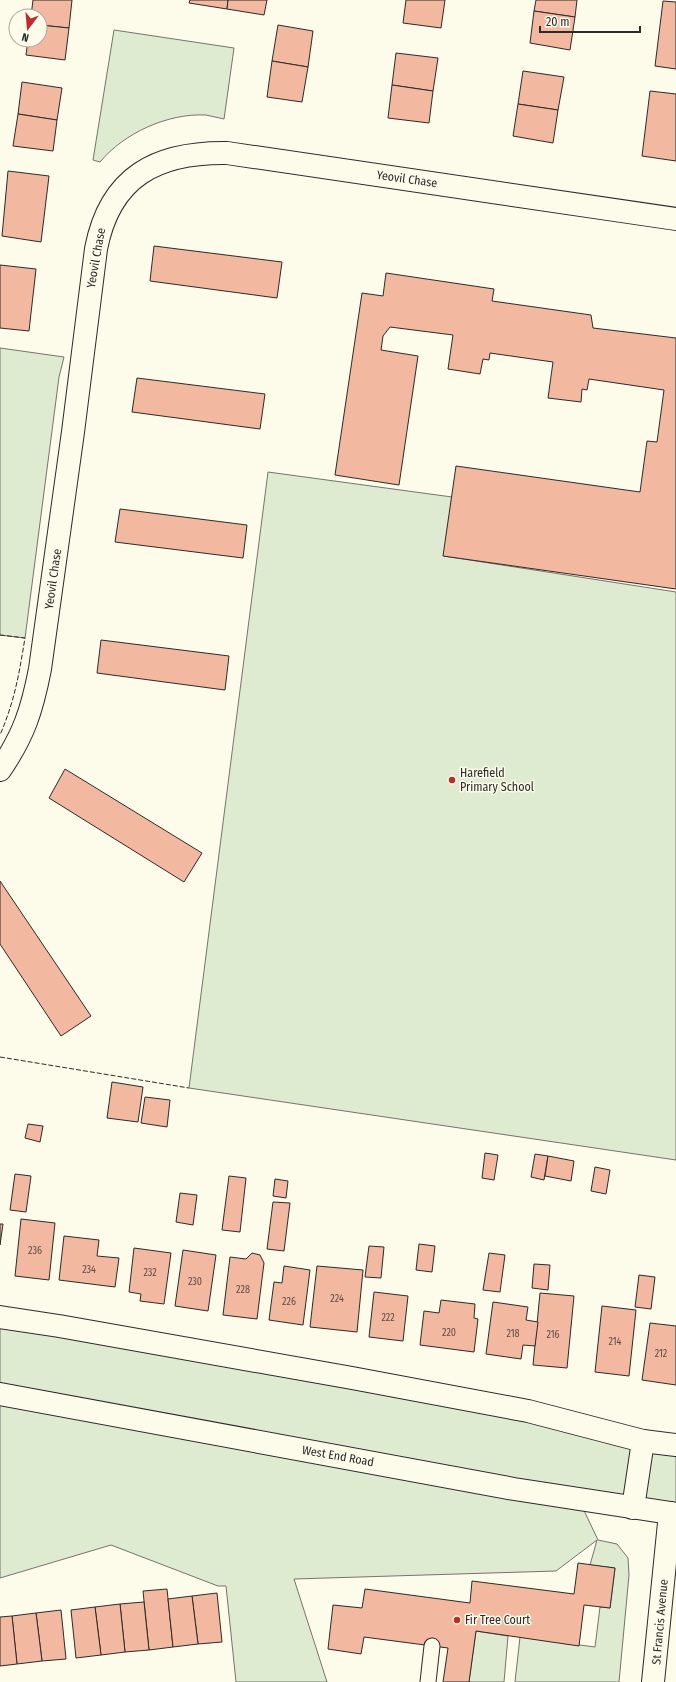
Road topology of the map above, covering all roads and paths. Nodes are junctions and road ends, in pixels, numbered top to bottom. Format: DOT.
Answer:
graph roads {
  1 [pos="676,219"];
  2 [pos="0,770"];
  3 [pos="0,1316"];
  4 [pos="0,1394"];
  5 [pos="643,1441"];
  6 [pos="676,1445"];
  7 [pos="633,1508"];
  8 [pos="673,1514"];
  9 [pos="432,1646"];
  10 [pos="428,1682"];
  11 [pos="653,1682"];
  1 -- 2 [label="street, Yeovil Chase"];
  3 -- 5 [label="street"];
  4 -- 7 [label="street, West End Road"];
  5 -- 6 [label="street"];
  5 -- 7 [label="street"];
  7 -- 8 [label="street, West End Road"];
  8 -- 11 [label="street, St Francis Avenue"];
  9 -- 10 [label="lane"];
}
